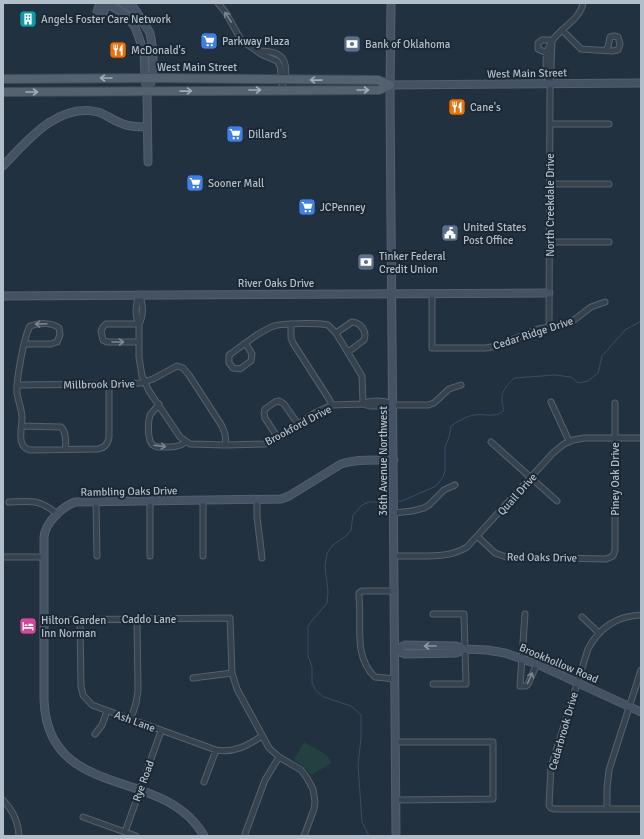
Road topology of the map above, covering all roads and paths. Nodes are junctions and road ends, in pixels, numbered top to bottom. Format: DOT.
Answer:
graph roads {
  1 [pos="100,3"];
  2 [pos="106,3"];
  3 [pos="122,3"];
  4 [pos="130,3"];
  5 [pos="218,3"];
  6 [pos="391,3"];
  7 [pos="583,3"];
  8 [pos="136,11"];
  9 [pos="562,30"];
  10 [pos="552,40"];
  11 [pos="605,50"];
  12 [pos="546,53"];
  13 [pos="149,78"];
  14 [pos="3,79"];
  15 [pos="284,79"];
  16 [pos="550,83"];
  17 [pos="641,83"];
  18 [pos="390,85"];
  19 [pos="283,90"];
  20 [pos="3,92"];
  21 [pos="147,92"];
  22 [pos="550,124"];
  23 [pos="609,124"];
  24 [pos="147,126"];
  25 [pos="148,162"];
  26 [pos="3,166"];
  27 [pos="550,184"];
  28 [pos="609,184"];
  29 [pos="550,242"];
  30 [pos="609,242"];
  31 [pos="432,293"];
  32 [pos="549,293"];
  33 [pos="139,294"];
  34 [pos="392,294"];
  35 [pos="3,296"];
  36 [pos="605,302"];
  37 [pos="139,324"];
  38 [pos="291,324"];
  39 [pos="549,327"];
  40 [pos="336,333"];
  41 [pos="139,342"];
  42 [pos="25,344"];
  43 [pos="246,344"];
  44 [pos="348,352"];
  45 [pos="145,382"];
  46 [pos="109,384"];
  47 [pos="17,385"];
  48 [pos="461,385"];
  49 [pos="550,402"];
  50 [pos="615,403"];
  51 [pos="159,404"];
  52 [pos="363,404"];
  53 [pos="332,405"];
  54 [pos="394,405"];
  55 [pos="298,424"];
  56 [pos="22,426"];
  57 [pos="278,438"];
  58 [pos="614,438"];
  59 [pos="641,438"];
  60 [pos="569,441"];
  61 [pos="186,442"];
  62 [pos="491,442"];
  63 [pos="226,445"];
  64 [pos="66,450"];
  65 [pos="394,460"];
  66 [pos="531,478"];
  67 [pos="455,485"];
  68 [pos="256,500"];
  69 [pos="96,501"];
  70 [pos="150,501"];
  71 [pos="203,501"];
  72 [pos="557,501"];
  73 [pos="9,502"];
  74 [pos="394,509"];
  75 [pos="57,514"];
  76 [pos="478,537"];
  77 [pos="97,556"];
  78 [pos="150,556"];
  79 [pos="203,556"];
  80 [pos="395,556"];
  81 [pos="613,556"];
  82 [pos="3,557"];
  83 [pos="44,557"];
  84 [pos="262,558"];
  85 [pos="395,591"];
  86 [pos="432,614"];
  87 [pos="525,614"];
  88 [pos="641,616"];
  89 [pos="582,617"];
  90 [pos="137,619"];
  91 [pos="44,620"];
  92 [pos="80,620"];
  93 [pos="598,633"];
  94 [pos="465,649"];
  95 [pos="395,650"];
  96 [pos="522,658"];
  97 [pos="537,664"];
  98 [pos="641,670"];
  99 [pos="232,672"];
  100 [pos="193,678"];
  101 [pos="395,679"];
  102 [pos="577,682"];
  103 [pos="433,684"];
  104 [pos="630,707"];
  105 [pos="107,711"];
  106 [pos="641,712"];
  107 [pos="131,719"];
  108 [pos="161,731"];
  109 [pos="95,734"];
  110 [pos="262,736"];
  111 [pos="396,742"];
  112 [pos="216,750"];
  113 [pos="279,757"];
  114 [pos="204,782"];
  115 [pos="140,790"];
  116 [pos="3,800"];
  117 [pos="396,800"];
  118 [pos="641,809"];
  119 [pos="607,810"];
  120 [pos="83,817"];
  121 [pos="125,832"];
  122 [pos="246,834"];
  123 [pos="19,836"];
  124 [pos="136,836"];
  125 [pos="204,836"];
  126 [pos="304,836"];
  127 [pos="396,836"];
  1 -- 2 [label="street"];
  2 -- 13 [label="street"];
  3 -- 8 [label="street"];
  4 -- 8 [label="street"];
  15 -- 5 [label="street, one-way"];
  6 -- 18 [label="street, 36th Avenue Northwest"];
  7 -- 9 [label="street"];
  8 -- 13 [label="street"];
  9 -- 10 [label="street"];
  9 -- 11 [label="street"];
  10 -- 12 [label="street"];
  10 -- 12 [label="street"];
  10 -- 16 [label="street"];
  12 -- 16 [label="street"];
  13 -- 14 [label="main road, West Main Street, one-way"];
  13 -- 15 [label="main road, West Main Street"];
  13 -- 21 [label="street"];
  18 -- 15 [label="main road, West Main Street, one-way"];
  15 -- 19 [label="street"];
  16 -- 17 [label="street, West Main Street"];
  16 -- 18 [label="street, West Main Street"];
  16 -- 22 [label="street, North Creekdale Drive"];
  19 -- 18 [label="main road, West Main Street, one-way"];
  18 -- 34 [label="street, 36th Avenue Northwest"];
  21 -- 19 [label="main road, West Main Street, one-way"];
  20 -- 21 [label="main road, West Main Street, one-way"];
  21 -- 24 [label="street"];
  22 -- 23 [label="street"];
  22 -- 27 [label="street, North Creekdale Drive"];
  24 -- 25 [label="street"];
  24 -- 26 [label="street"];
  27 -- 28 [label="street"];
  27 -- 29 [label="street, North Creekdale Drive"];
  29 -- 30 [label="street"];
  29 -- 32 [label="street, North Creekdale Drive"];
  31 -- 32 [label="street, River Oaks Drive"];
  31 -- 34 [label="street, River Oaks Drive"];
  31 -- 39 [label="street, Cedar Ridge Drive"];
  32 -- 39 [label="street, North Creekdale Drive"];
  33 -- 34 [label="street, River Oaks Drive"];
  33 -- 35 [label="street, River Oaks Drive"];
  33 -- 37 [label="street"];
  34 -- 54 [label="street, 36th Avenue Northwest"];
  36 -- 39 [label="street, Cedar Ridge Drive"];
  37 -- 41 [label="street"];
  37 -- 41 [label="street, one-way"];
  38 -- 40 [label="street"];
  38 -- 43 [label="street"];
  38 -- 53 [label="street"];
  40 -- 44 [label="street"];
  40 -- 44 [label="street"];
  41 -- 45 [label="street"];
  42 -- 42 [label="street, one-way"];
  42 -- 47 [label="street"];
  43 -- 43 [label="street"];
  44 -- 52 [label="street"];
  45 -- 46 [label="street, Millbrook Drive"];
  45 -- 51 [label="street"];
  45 -- 63 [label="street, Millbrook Drive"];
  46 -- 47 [label="street, Millbrook Drive"];
  46 -- 64 [label="street"];
  47 -- 56 [label="street"];
  48 -- 54 [label="street, Brookford Drive"];
  49 -- 60 [label="street"];
  50 -- 58 [label="street, Piney Oak Drive"];
  51 -- 61 [label="street"];
  51 -- 61 [label="street, one-way"];
  52 -- 53 [label="street, Brookford Drive"];
  52 -- 54 [label="street, Brookford Drive"];
  53 -- 55 [label="street, Brookford Drive"];
  54 -- 65 [label="street, 36th Avenue Northwest"];
  55 -- 57 [label="street, Brookford Drive"];
  55 -- 57 [label="street"];
  56 -- 64 [label="street"];
  56 -- 64 [label="street"];
  57 -- 63 [label="street, Brookford Drive"];
  58 -- 59 [label="street, Quail Drive"];
  58 -- 60 [label="street, Quail Drive"];
  58 -- 81 [label="street, Piney Oak Drive"];
  60 -- 66 [label="street, Quail Drive"];
  61 -- 63 [label="street, Brookford Drive"];
  62 -- 66 [label="street"];
  65 -- 68 [label="street, Rambling Oaks Drive"];
  65 -- 74 [label="street, 36th Avenue Northwest"];
  66 -- 72 [label="street"];
  66 -- 76 [label="street, Quail Drive"];
  67 -- 74 [label="street"];
  68 -- 71 [label="street, Rambling Oaks Drive"];
  68 -- 84 [label="street"];
  69 -- 70 [label="street, Rambling Oaks Drive"];
  69 -- 75 [label="street, Rambling Oaks Drive"];
  69 -- 77 [label="street"];
  70 -- 71 [label="street, Rambling Oaks Drive"];
  70 -- 78 [label="street"];
  71 -- 79 [label="street"];
  73 -- 75 [label="street"];
  74 -- 80 [label="street, 36th Avenue Northwest"];
  75 -- 83 [label="street, Rambling Oaks Drive"];
  76 -- 80 [label="street, Quail Drive"];
  76 -- 81 [label="street, Red Oaks Drive"];
  80 -- 85 [label="street, 36th Avenue Northwest"];
  82 -- 83 [label="street"];
  83 -- 91 [label="street, Rambling Oaks Drive"];
  85 -- 95 [label="street, 36th Avenue Northwest"];
  85 -- 101 [label="street"];
  86 -- 94 [label="street"];
  87 -- 96 [label="street"];
  88 -- 93 [label="street, Cedarbrook Drive"];
  89 -- 93 [label="street"];
  90 -- 92 [label="street, Caddo Lane"];
  90 -- 99 [label="street, Caddo Lane"];
  90 -- 107 [label="street"];
  91 -- 92 [label="street, Caddo Lane"];
  91 -- 115 [label="street, Rambling Oaks Drive"];
  92 -- 105 [label="street, Ash Lane"];
  93 -- 102 [label="street, Cedarbrook Drive"];
  94 -- 95 [label="street, Brookhollow Road"];
  94 -- 96 [label="street, Brookhollow Road"];
  94 -- 103 [label="street"];
  95 -- 101 [label="street, 36th Avenue Northwest"];
  96 -- 97 [label="street, Brookhollow Road"];
  96 -- 97 [label="street, one-way"];
  97 -- 102 [label="street, Brookhollow Road"];
  98 -- 104 [label="street"];
  99 -- 100 [label="street"];
  99 -- 110 [label="street"];
  101 -- 111 [label="street, 36th Avenue Northwest"];
  102 -- 104 [label="street, Brookhollow Road"];
  102 -- 119 [label="street, Cedarbrook Drive"];
  104 -- 106 [label="street, Brookhollow Road"];
  104 -- 119 [label="street"];
  105 -- 107 [label="street, Ash Lane"];
  105 -- 109 [label="street"];
  107 -- 108 [label="street, Ash Lane"];
  108 -- 112 [label="street, Ash Lane"];
  108 -- 115 [label="street, Rye Road"];
  110 -- 112 [label="street, Ash Lane"];
  110 -- 113 [label="street"];
  111 -- 117 [label="street, 36th Avenue Northwest"];
  111 -- 117 [label="street"];
  112 -- 114 [label="street"];
  113 -- 122 [label="street"];
  113 -- 126 [label="street"];
  115 -- 121 [label="street, Rye Road"];
  115 -- 125 [label="street, Rambling Oaks Drive"];
  116 -- 123 [label="street"];
  117 -- 127 [label="street, 36th Avenue Northwest"];
  118 -- 119 [label="street"];
  120 -- 121 [label="street"];
  121 -- 124 [label="street"];
}
